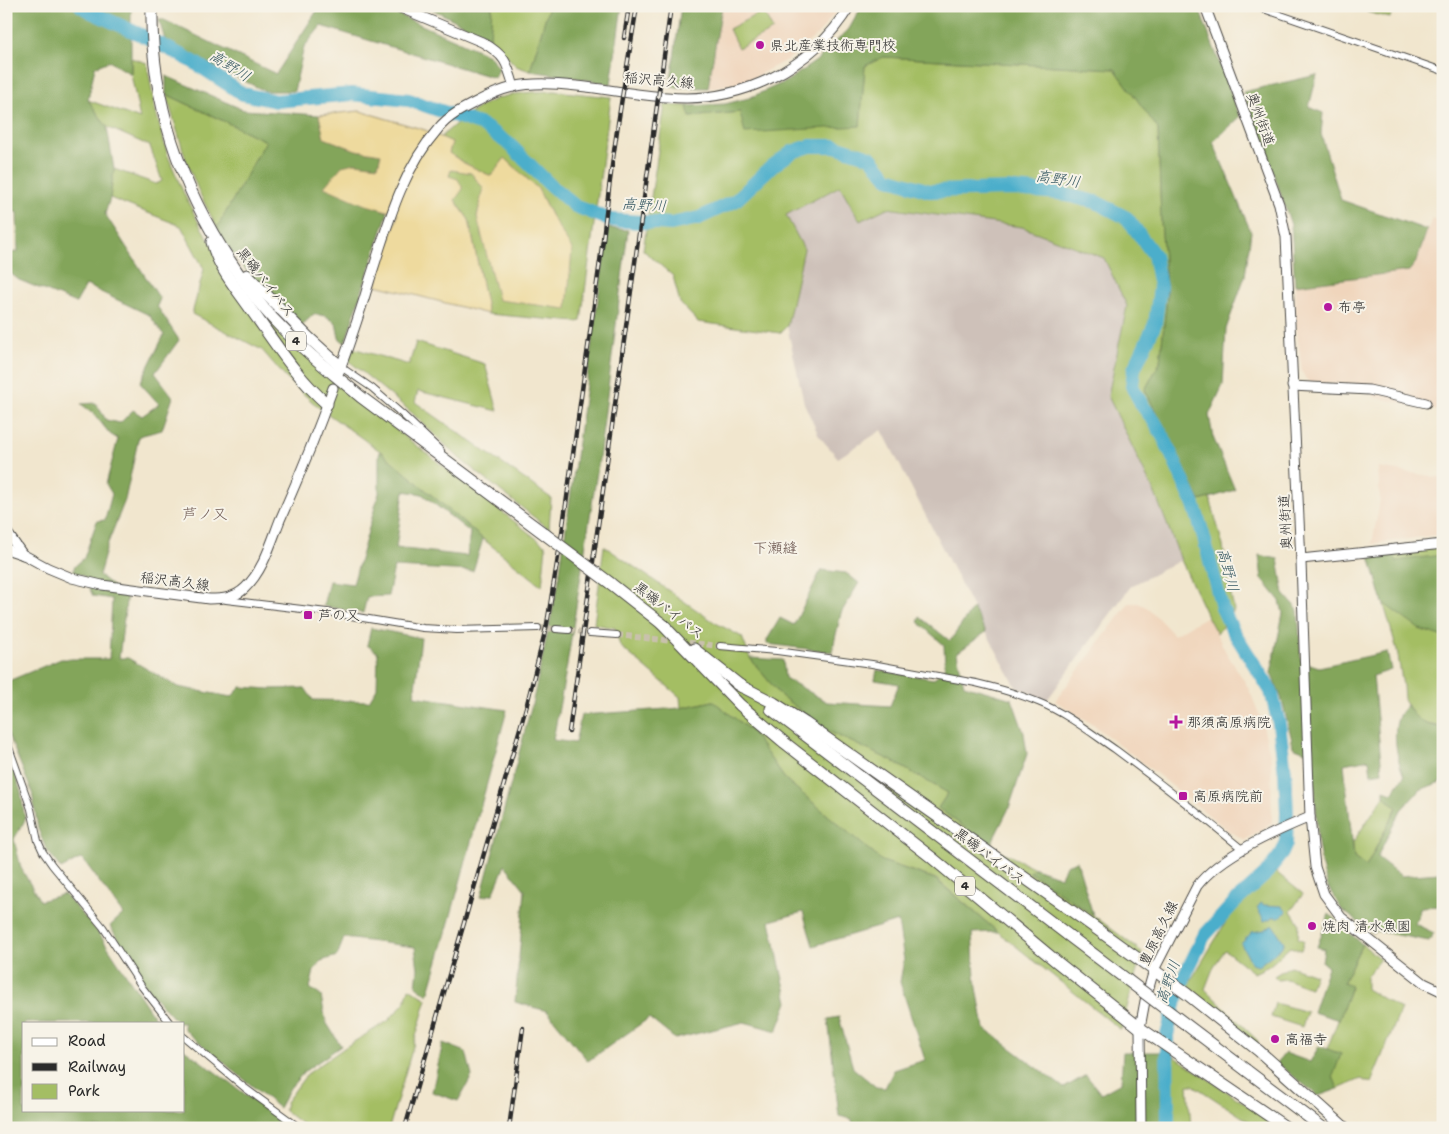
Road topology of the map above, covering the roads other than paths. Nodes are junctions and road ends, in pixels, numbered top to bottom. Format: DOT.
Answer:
graph roads {
  1 [pos="152,6"];
  2 [pos="396,6"];
  3 [pos="850,6"];
  4 [pos="1205,6"];
  5 [pos="1255,6"];
  6 [pos="1443,71"];
  7 [pos="514,87"];
  8 [pos="209,228"];
  9 [pos="216,240"];
  10 [pos="340,370"];
  11 [pos="1292,386"];
  12 [pos="333,388"];
  13 [pos="1426,403"];
  14 [pos="327,404"];
  15 [pos="461,471"];
  16 [pos="6,531"];
  17 [pos="1443,544"];
  18 [pos="6,549"];
  19 [pos="24,555"];
  20 [pos="1301,559"];
  21 [pos="222,599"];
  22 [pos="661,623"];
  23 [pos="538,628"];
  24 [pos="556,629"];
  25 [pos="569,630"];
  26 [pos="590,633"];
  27 [pos="616,635"];
  28 [pos="720,646"];
  29 [pos="737,684"];
  30 [pos="6,739"];
  31 [pos="1310,817"];
  32 [pos="1242,849"];
  33 [pos="1154,970"];
  34 [pos="1443,992"];
  35 [pos="169,1022"];
  36 [pos="1140,1028"];
  37 [pos="185,1038"];
  38 [pos="300,1128"];
  39 [pos="1141,1128"];
  40 [pos="1287,1128"];
  41 [pos="1323,1128"];
  42 [pos="1345,1128"];
  1 -- 8 [label="highway, 黒磯バイパス / 4"];
  2 -- 7 [label="main road"];
  3 -- 7 [label="main road, 稲沢高久線"];
  4 -- 11 [label="main road, 奥州街道"];
  5 -- 6 [label="street"];
  7 -- 10 [label="main road, 稲沢高久線"];
  8 -- 9 [label="highway, 黒磯バイパス / 4"];
  8 -- 14 [label="highway, 4"];
  9 -- 10 [label="highway, 4"];
  9 -- 15 [label="highway, 黒磯バイパス / 4"];
  10 -- 15 [label="street"];
  11 -- 13 [label="main road"];
  11 -- 20 [label="main road, 奥州街道"];
  12 -- 14 [label="main road, 稲沢高久線"];
  14 -- 21 [label="main road, 稲沢高久線"];
  15 -- 22 [label="highway, 黒磯バイパス / 4, bridge"];
  16 -- 19 [label="main road"];
  17 -- 20 [label="main road"];
  18 -- 19 [label="main road, 稲沢高久線"];
  19 -- 21 [label="main road, 稲沢高久線"];
  20 -- 31 [label="main road, 奥州街道"];
  21 -- 23 [label="street"];
  22 -- 29 [label="highway, 黒磯バイパス / 4"];
  22 -- 36 [label="highway, 4"];
  24 -- 25 [label="street"];
  26 -- 27 [label="street"];
  28 -- 32 [label="street"];
  29 -- 33 [label="highway, 4"];
  29 -- 41 [label="highway, 黒磯バイパス / 4, bridge"];
  30 -- 35 [label="street"];
  31 -- 32 [label="main road, 豊原高久線"];
  31 -- 34 [label="main road, 奥州街道"];
  32 -- 33 [label="main road, 豊原高久線"];
  33 -- 36 [label="main road, 豊原高久線"];
  33 -- 42 [label="highway, 4"];
  36 -- 39 [label="main road, 豊原高久線"];
  36 -- 40 [label="highway, 4"];
  37 -- 38 [label="street"];
}
